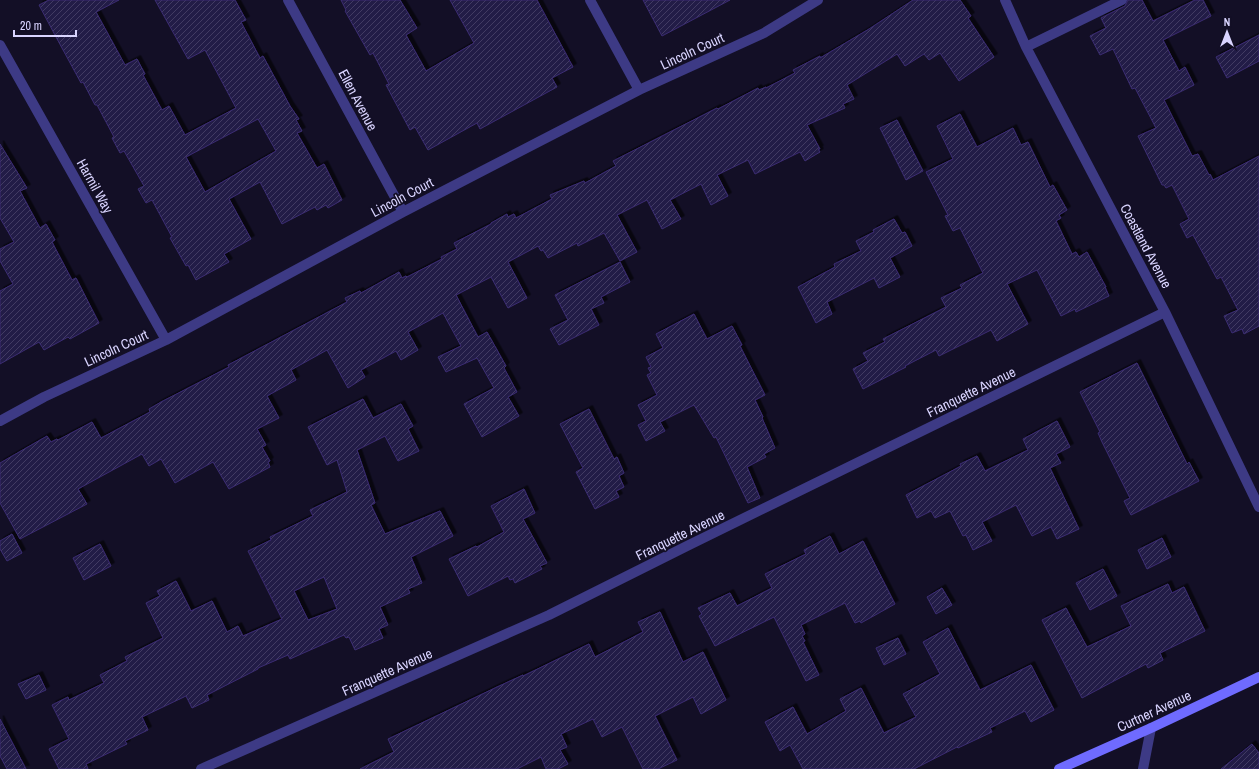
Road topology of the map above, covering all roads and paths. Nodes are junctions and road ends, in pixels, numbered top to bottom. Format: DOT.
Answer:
graph roads {
  1 [pos="288,0"];
  2 [pos="590,0"];
  3 [pos="818,0"];
  4 [pos="1005,0"];
  5 [pos="1122,0"];
  6 [pos="0,45"];
  7 [pos="1026,47"];
  8 [pos="639,90"];
  9 [pos="403,212"];
  10 [pos="1165,312"];
  11 [pos="166,340"];
  12 [pos="0,421"];
  13 [pos="1259,506"];
  14 [pos="1259,677"];
  15 [pos="1151,728"];
  16 [pos="201,769"];
  17 [pos="1060,769"];
  18 [pos="1143,769"];
  1 -- 9 [label="street, Ellen Avenue"];
  2 -- 8 [label="street"];
  3 -- 8 [label="street, Lincoln Court"];
  4 -- 7 [label="street, Coastland Avenue"];
  5 -- 7 [label="street"];
  6 -- 11 [label="street, Harmil Way"];
  7 -- 10 [label="street, Coastland Avenue"];
  8 -- 9 [label="street, Lincoln Court"];
  9 -- 11 [label="street, Lincoln Court"];
  10 -- 13 [label="street, Coastland Avenue"];
  10 -- 16 [label="street, Franquette Avenue"];
  11 -- 12 [label="street, Lincoln Court"];
  14 -- 15 [label="main road, Curtner Avenue"];
  15 -- 17 [label="main road, Curtner Avenue"];
  15 -- 18 [label="street"];
}
